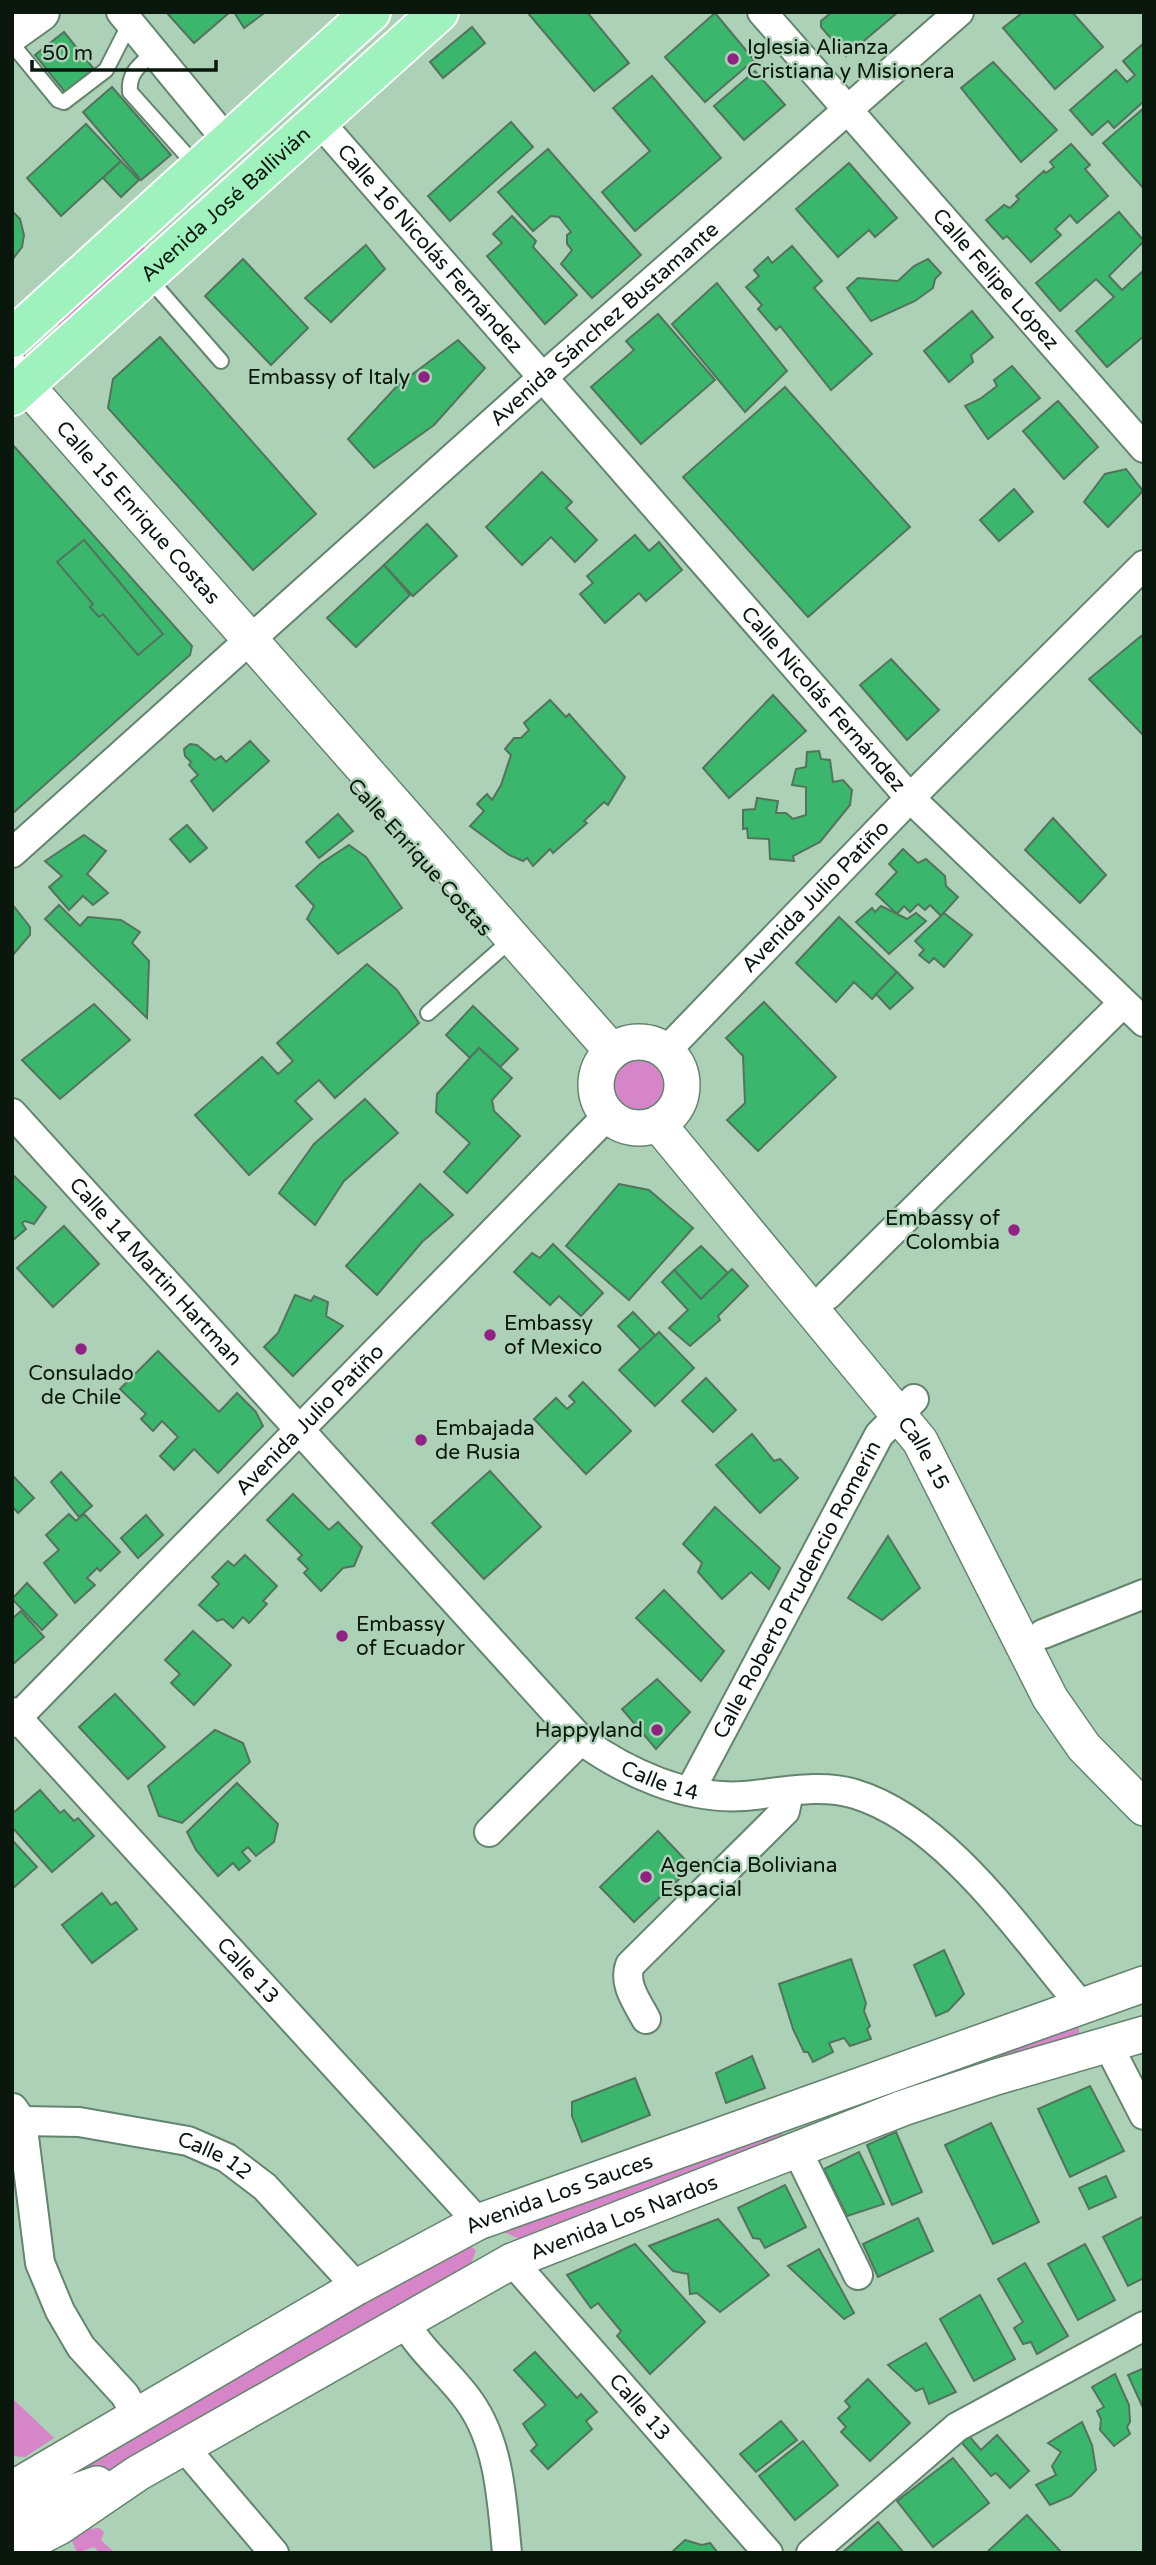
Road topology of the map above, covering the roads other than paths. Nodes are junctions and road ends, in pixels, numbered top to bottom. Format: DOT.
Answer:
graph roads {
  1 [pos="40,12"];
  2 [pos="372,12"];
  3 [pos="407,12"];
  4 [pos="439,12"];
  5 [pos="762,12"];
  6 [pos="959,12"];
  7 [pos="125,18"];
  8 [pos="12,32"];
  9 [pos="12,44"];
  10 [pos="153,54"];
  11 [pos="846,110"];
  12 [pos="317,119"];
  13 [pos="229,143"];
  14 [pos="199,169"];
  15 [pos="228,200"];
  16 [pos="146,274"];
  17 [pos="12,338"];
  18 [pos="221,360"];
  19 [pos="542,378"];
  20 [pos="16,388"];
  21 [pos="1144,448"];
  22 [pos="1144,565"];
  23 [pos="244,645"];
  24 [pos="910,798"];
  25 [pos="12,853"];
  26 [pos="507,943"];
  27 [pos="1123,1003"];
  28 [pos="428,1013"];
  29 [pos="1144,1022"];
  30 [pos="666,1051"];
  31 [pos="606,1058"];
  32 [pos="12,1114"];
  33 [pos="607,1115"];
  34 [pos="666,1119"];
  35 [pos="828,1295"];
  36 [pos="906,1406"];
  37 [pos="299,1429"];
  38 [pos="1144,1594"];
  39 [pos="1033,1639"];
  40 [pos="14,1717"];
  41 [pos="581,1740"];
  42 [pos="1144,1774"];
  43 [pos="690,1791"];
  44 [pos="789,1792"];
  45 [pos="1144,1808"];
  46 [pos="489,1832"];
  47 [pos="1144,1984"];
  48 [pos="1080,2004"];
  49 [pos="646,2019"];
  50 [pos="1144,2034"];
  51 [pos="1108,2045"];
  52 [pos="17,2114"];
  53 [pos="1144,2115"];
  54 [pos="797,2150"];
  55 [pos="478,2222"];
  56 [pos="512,2261"];
  57 [pos="858,2275"];
  58 [pos="357,2287"];
  59 [pos="404,2321"];
  60 [pos="1144,2326"];
  61 [pos="136,2415"];
  62 [pos="184,2447"];
  63 [pos="138,2473"];
  64 [pos="14,2513"];
  65 [pos="57,2544"];
  66 [pos="20,2553"];
  67 [pos="274,2553"];
  68 [pos="507,2553"];
  69 [pos="768,2553"];
  70 [pos="811,2553"];
  1 -- 8 [label="main road"];
  2 -- 13 [label="main road, Avenida José Ballivián"];
  3 -- 15 [label="main road"];
  4 -- 12 [label="main road, Avenida José Ballivián"];
  5 -- 11 [label="street, Calle Felipe López"];
  6 -- 11 [label="street, Avenida Sánchez Bustamante"];
  7 -- 9 [label="lane"];
  7 -- 10 [label="street"];
  10 -- 13 [label="street"];
  10 -- 14 [label="lane"];
  11 -- 19 [label="street, Avenida Sánchez Bustamante"];
  11 -- 21 [label="street, Calle Felipe López"];
  12 -- 15 [label="main road, Avenida José Ballivián"];
  12 -- 19 [label="street, Calle 16 Nicolás Fernández"];
  13 -- 14 [label="main road, Avenida José Ballivián"];
  14 -- 17 [label="main road, Avenida José Ballivián"];
  15 -- 16 [label="main road, Avenida José Ballivián"];
  16 -- 18 [label="lane"];
  16 -- 20 [label="main road, Avenida José Ballivián"];
  19 -- 23 [label="street, Avenida Sánchez Bustamante"];
  19 -- 24 [label="street, Calle Nicolás Fernández"];
  20 -- 23 [label="street, Calle 15 Enrique Costas"];
  22 -- 24 [label="street, Avenida Julio Patiño"];
  23 -- 25 [label="street, Avenida Sánchez Bustamante"];
  23 -- 26 [label="street, Calle Enrique Costas"];
  24 -- 27 [label="street, Calle Nicolás Fernández"];
  24 -- 30 [label="street, Avenida Julio Patiño"];
  26 -- 28 [label="lane"];
  26 -- 31 [label="street, Calle Enrique Costas"];
  27 -- 29 [label="street, Calle Nicolás Fernández"];
  27 -- 35 [label="street"];
  30 -- 31 [label="street"];
  30 -- 34 [label="street"];
  31 -- 33 [label="street"];
  32 -- 37 [label="street, Calle 14 Martin Hartman"];
  33 -- 34 [label="street"];
  33 -- 37 [label="street, Avenida Julio Patiño"];
  34 -- 35 [label="street, Calle 15"];
  34 -- 36 [label="street, Calle 15"];
  35 -- 36 [label="street, Calle 15"];
  36 -- 39 [label="street, Calle 15"];
  36 -- 43 [label="street, Calle Roberto Prudencio Romerin"];
  37 -- 40 [label="street, Avenida Julio Patiño"];
  37 -- 41 [label="street, Calle 14"];
  38 -- 39 [label="street"];
  39 -- 42 [label="street, Calle 15"];
  39 -- 45 [label="street, Calle 15"];
  40 -- 55 [label="street, Calle 13"];
  41 -- 43 [label="street, Calle 14"];
  41 -- 46 [label="street"];
  43 -- 44 [label="street, Calle 14"];
  44 -- 48 [label="street, Calle 14"];
  44 -- 49 [label="street"];
  47 -- 48 [label="street, Avenida Los Sauces"];
  48 -- 51 [label="street"];
  48 -- 55 [label="street, Avenida Los Sauces"];
  50 -- 51 [label="street, Avenida Los Nardos"];
  51 -- 53 [label="street"];
  51 -- 54 [label="street, Avenida Los Nardos"];
  52 -- 58 [label="street, Calle 12"];
  52 -- 61 [label="street, Calle 12"];
  54 -- 56 [label="street, Avenida Los Nardos"];
  54 -- 57 [label="street"];
  55 -- 56 [label="street"];
  55 -- 58 [label="street, Avenida Los Sauces"];
  56 -- 59 [label="street, Avenida Los Nardos"];
  56 -- 69 [label="street, Calle 13"];
  58 -- 61 [label="street, Avenida Los Sauces"];
  59 -- 62 [label="street, Avenida Los Nardos"];
  59 -- 68 [label="street"];
  60 -- 70 [label="street"];
  61 -- 64 [label="street, Avenida Los Sauces"];
  62 -- 63 [label="street, Avenida Los Nardos"];
  62 -- 67 [label="street"];
  63 -- 64 [label="street"];
  63 -- 65 [label="street"];
  64 -- 65 [label="street"];
  65 -- 66 [label="street"];
}
